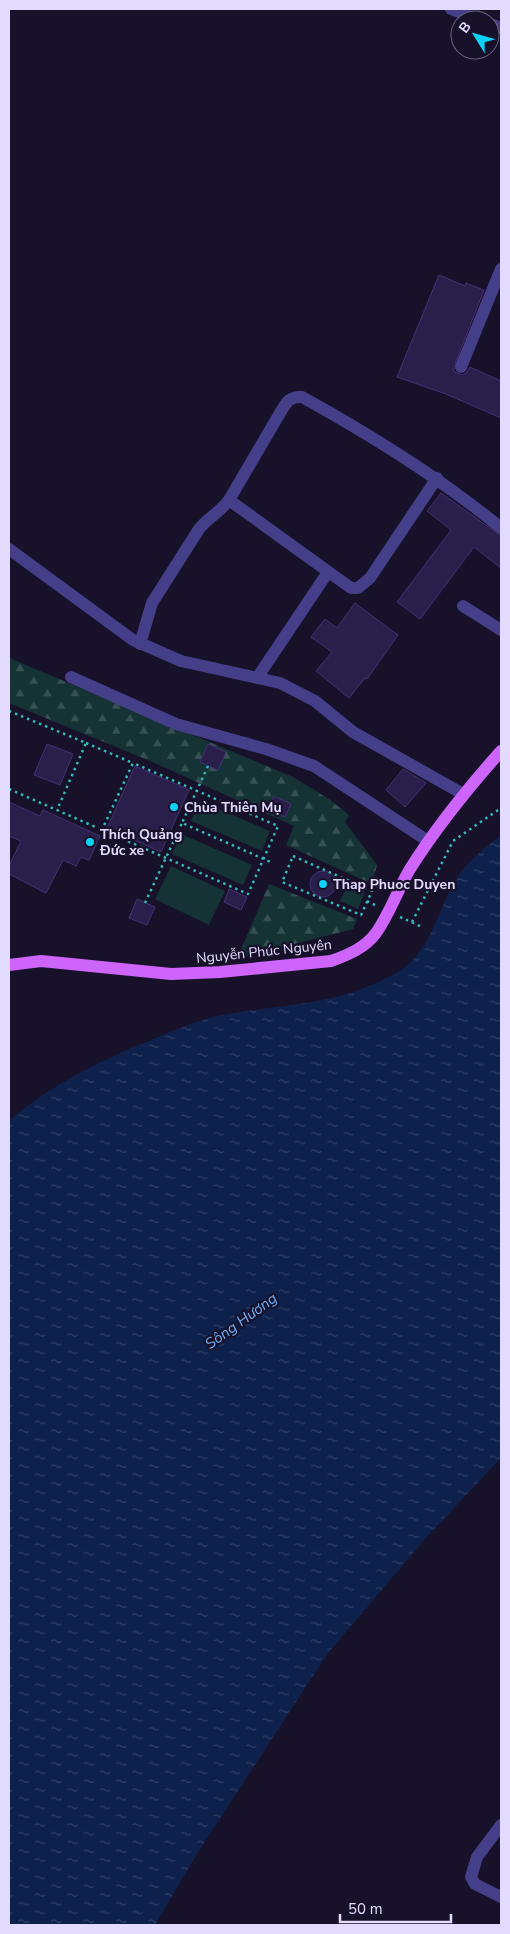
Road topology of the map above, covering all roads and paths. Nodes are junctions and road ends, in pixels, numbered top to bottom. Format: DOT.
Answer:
graph roads {
  1 [pos="501,269"];
  2 [pos="461,368"];
  3 [pos="437,478"];
  4 [pos="229,500"];
  5 [pos="501,528"];
  6 [pos="9,549"];
  7 [pos="328,572"];
  8 [pos="463,606"];
  9 [pos="501,630"];
  10 [pos="140,644"];
  11 [pos="71,677"];
  12 [pos="257,678"];
  13 [pos="9,711"];
  14 [pos="86,743"];
  15 [pos="501,750"];
  16 [pos="133,763"];
  17 [pos="208,766"];
  18 [pos="9,789"];
  19 [pos="196,791"];
  20 [pos="463,794"];
  21 [pos="501,808"];
  22 [pos="57,810"];
  23 [pos="182,824"];
  24 [pos="102,830"];
  25 [pos="428,841"];
  26 [pos="166,859"];
  27 [pos="263,859"];
  28 [pos="273,863"];
  29 [pos="282,867"];
  30 [pos="287,870"];
  31 [pos="145,903"];
  32 [pos="388,911"];
  33 [pos="412,922"];
  34 [pos="422,927"];
  35 [pos="9,964"];
  36 [pos="501,1825"];
  37 [pos="501,1897"];
  1 -- 2 [label="street"];
  3 -- 4 [label="street"];
  3 -- 5 [label="street"];
  3 -- 7 [label="street"];
  4 -- 7 [label="street"];
  4 -- 10 [label="street"];
  6 -- 10 [label="street"];
  7 -- 12 [label="street"];
  8 -- 9 [label="street"];
  10 -- 12 [label="street"];
  11 -- 25 [label="street"];
  12 -- 20 [label="street"];
  13 -- 14 [label="path"];
  14 -- 16 [label="path"];
  14 -- 22 [label="path"];
  15 -- 20 [label="main road"];
  16 -- 19 [label="path"];
  16 -- 24 [label="path"];
  17 -- 19 [label="path"];
  18 -- 22 [label="path"];
  19 -- 23 [label="path"];
  19 -- 27 [label="path"];
  20 -- 25 [label="main road, Nguyễn Phúc Nguyên"];
  21 -- 33 [label="path"];
  22 -- 24 [label="path"];
  23 -- 26 [label="path"];
  23 -- 27 [label="path"];
  24 -- 26 [label="path"];
  25 -- 32 [label="main road, Nguyễn Phúc Nguyên"];
  26 -- 27 [label="path"];
  26 -- 31 [label="path"];
  27 -- 28 [label="path"];
  29 -- 30 [label="path"];
  30 -- 30 [label="path"];
  32 -- 33 [label="path"];
  32 -- 35 [label="main road, Nguyễn Phúc Nguyên"];
  33 -- 34 [label="path"];
  36 -- 37 [label="street"];
}
